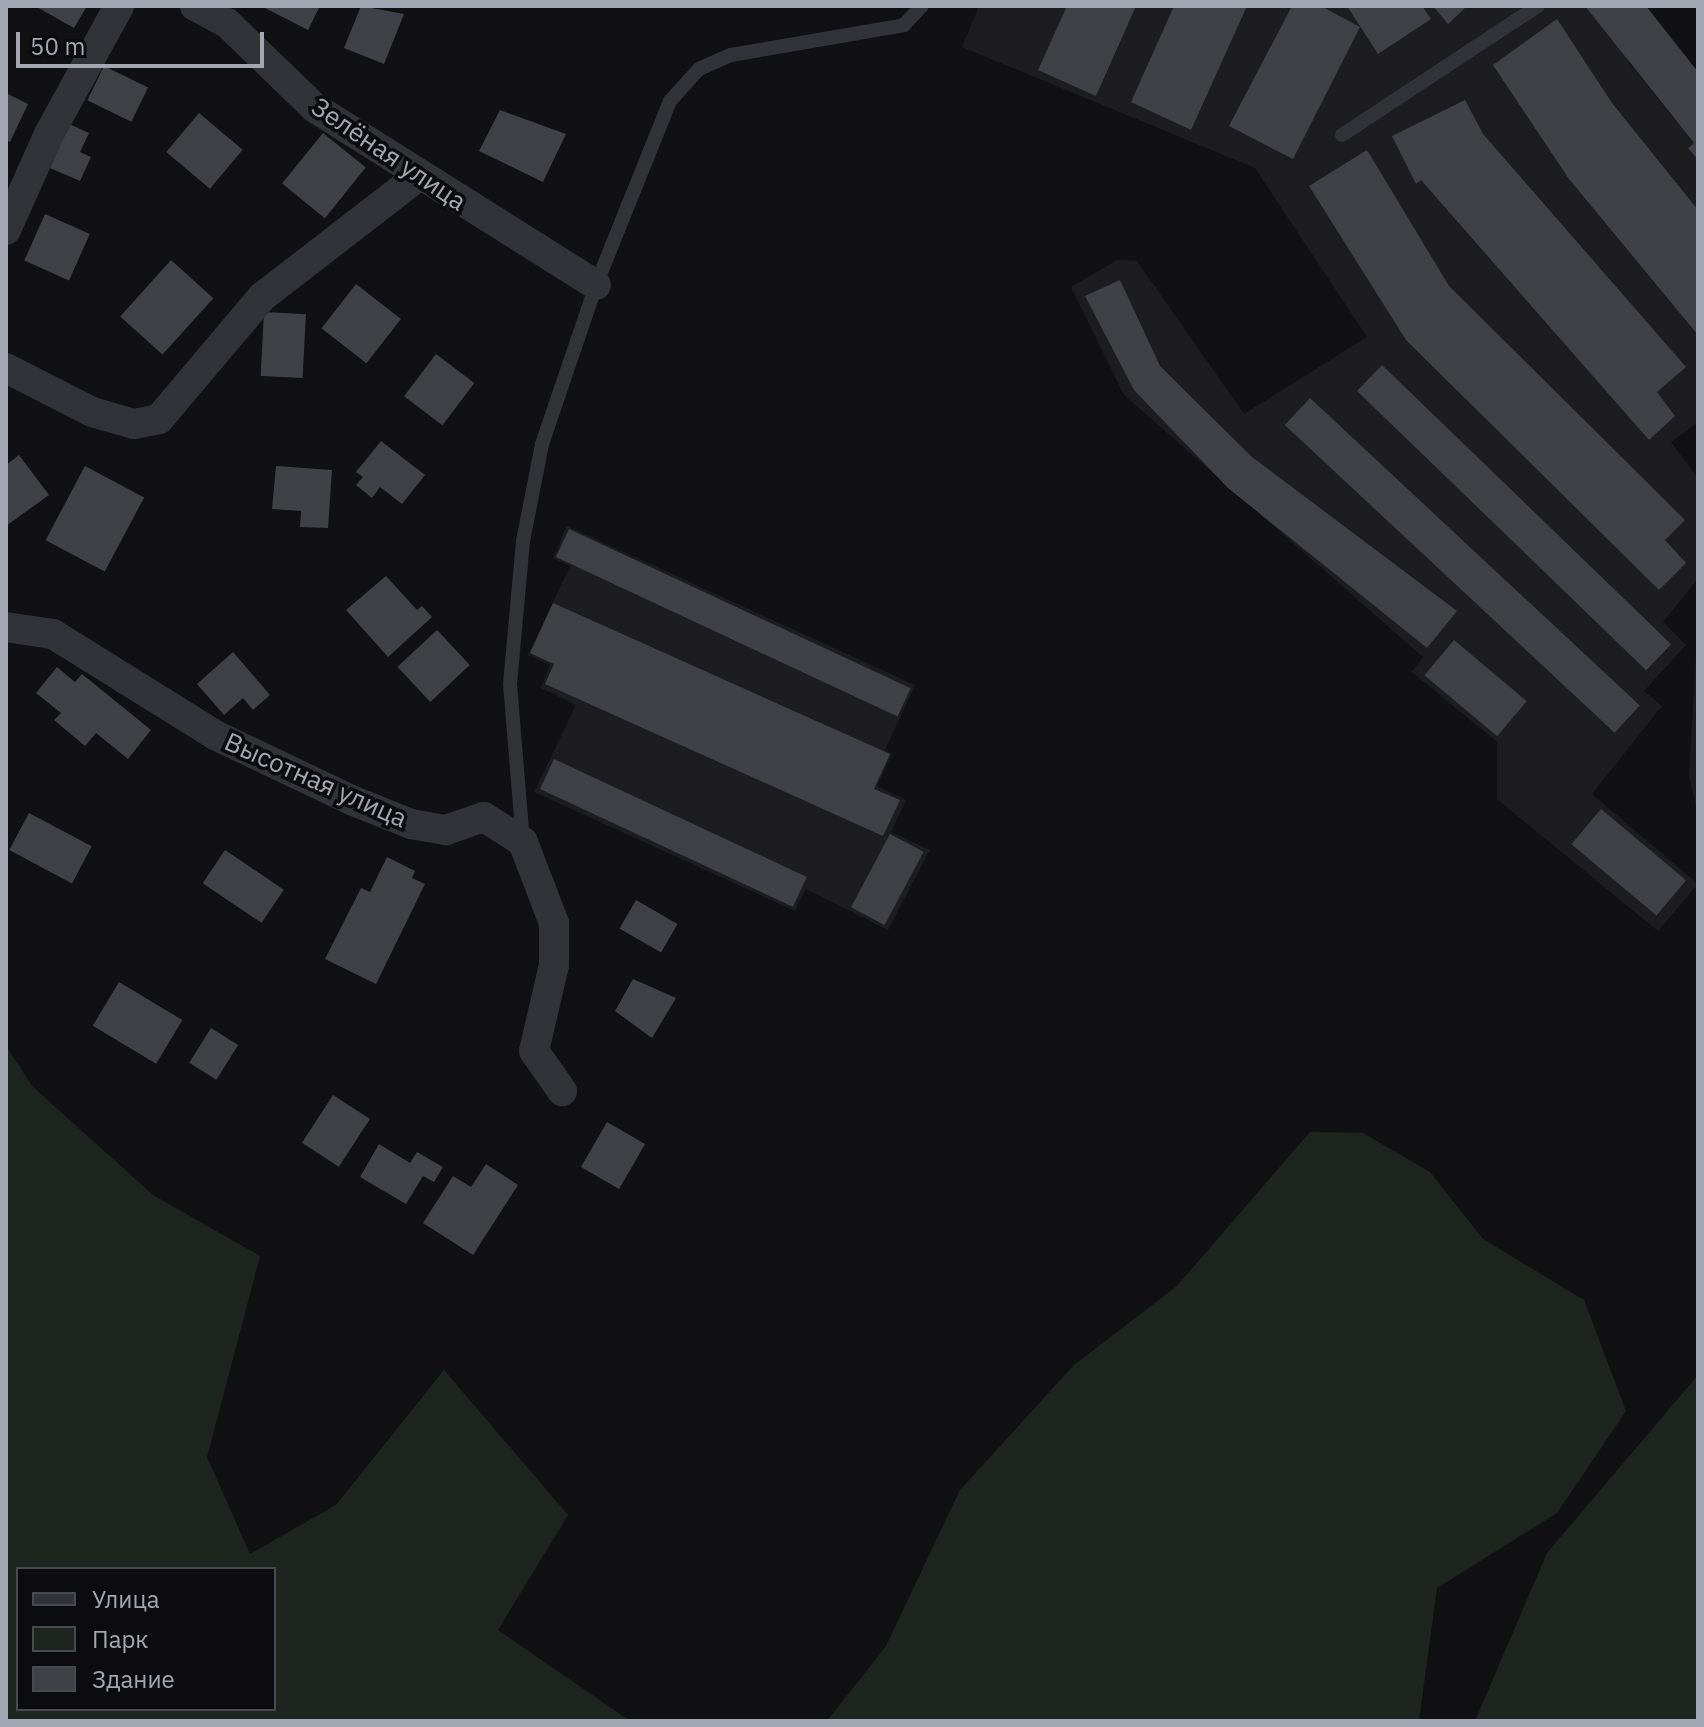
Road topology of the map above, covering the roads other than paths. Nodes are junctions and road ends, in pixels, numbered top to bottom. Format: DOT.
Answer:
graph roads {
  1 [pos="119,6"];
  2 [pos="195,6"];
  3 [pos="922,6"];
  4 [pos="1538,6"];
  5 [pos="1342,135"];
  6 [pos="417,177"];
  7 [pos="6,230"];
  8 [pos="596,285"];
  9 [pos="6,368"];
  10 [pos="6,627"];
  11 [pos="523,842"];
  12 [pos="562,1091"];
  1 -- 7 [label="street"];
  2 -- 6 [label="street, Зелёная улица"];
  3 -- 8 [label="lane"];
  4 -- 5 [label="lane"];
  6 -- 8 [label="street, Зелёная улица"];
  6 -- 9 [label="street"];
  8 -- 11 [label="lane"];
  10 -- 11 [label="street, Высотная улица"];
  11 -- 12 [label="street"];
}
